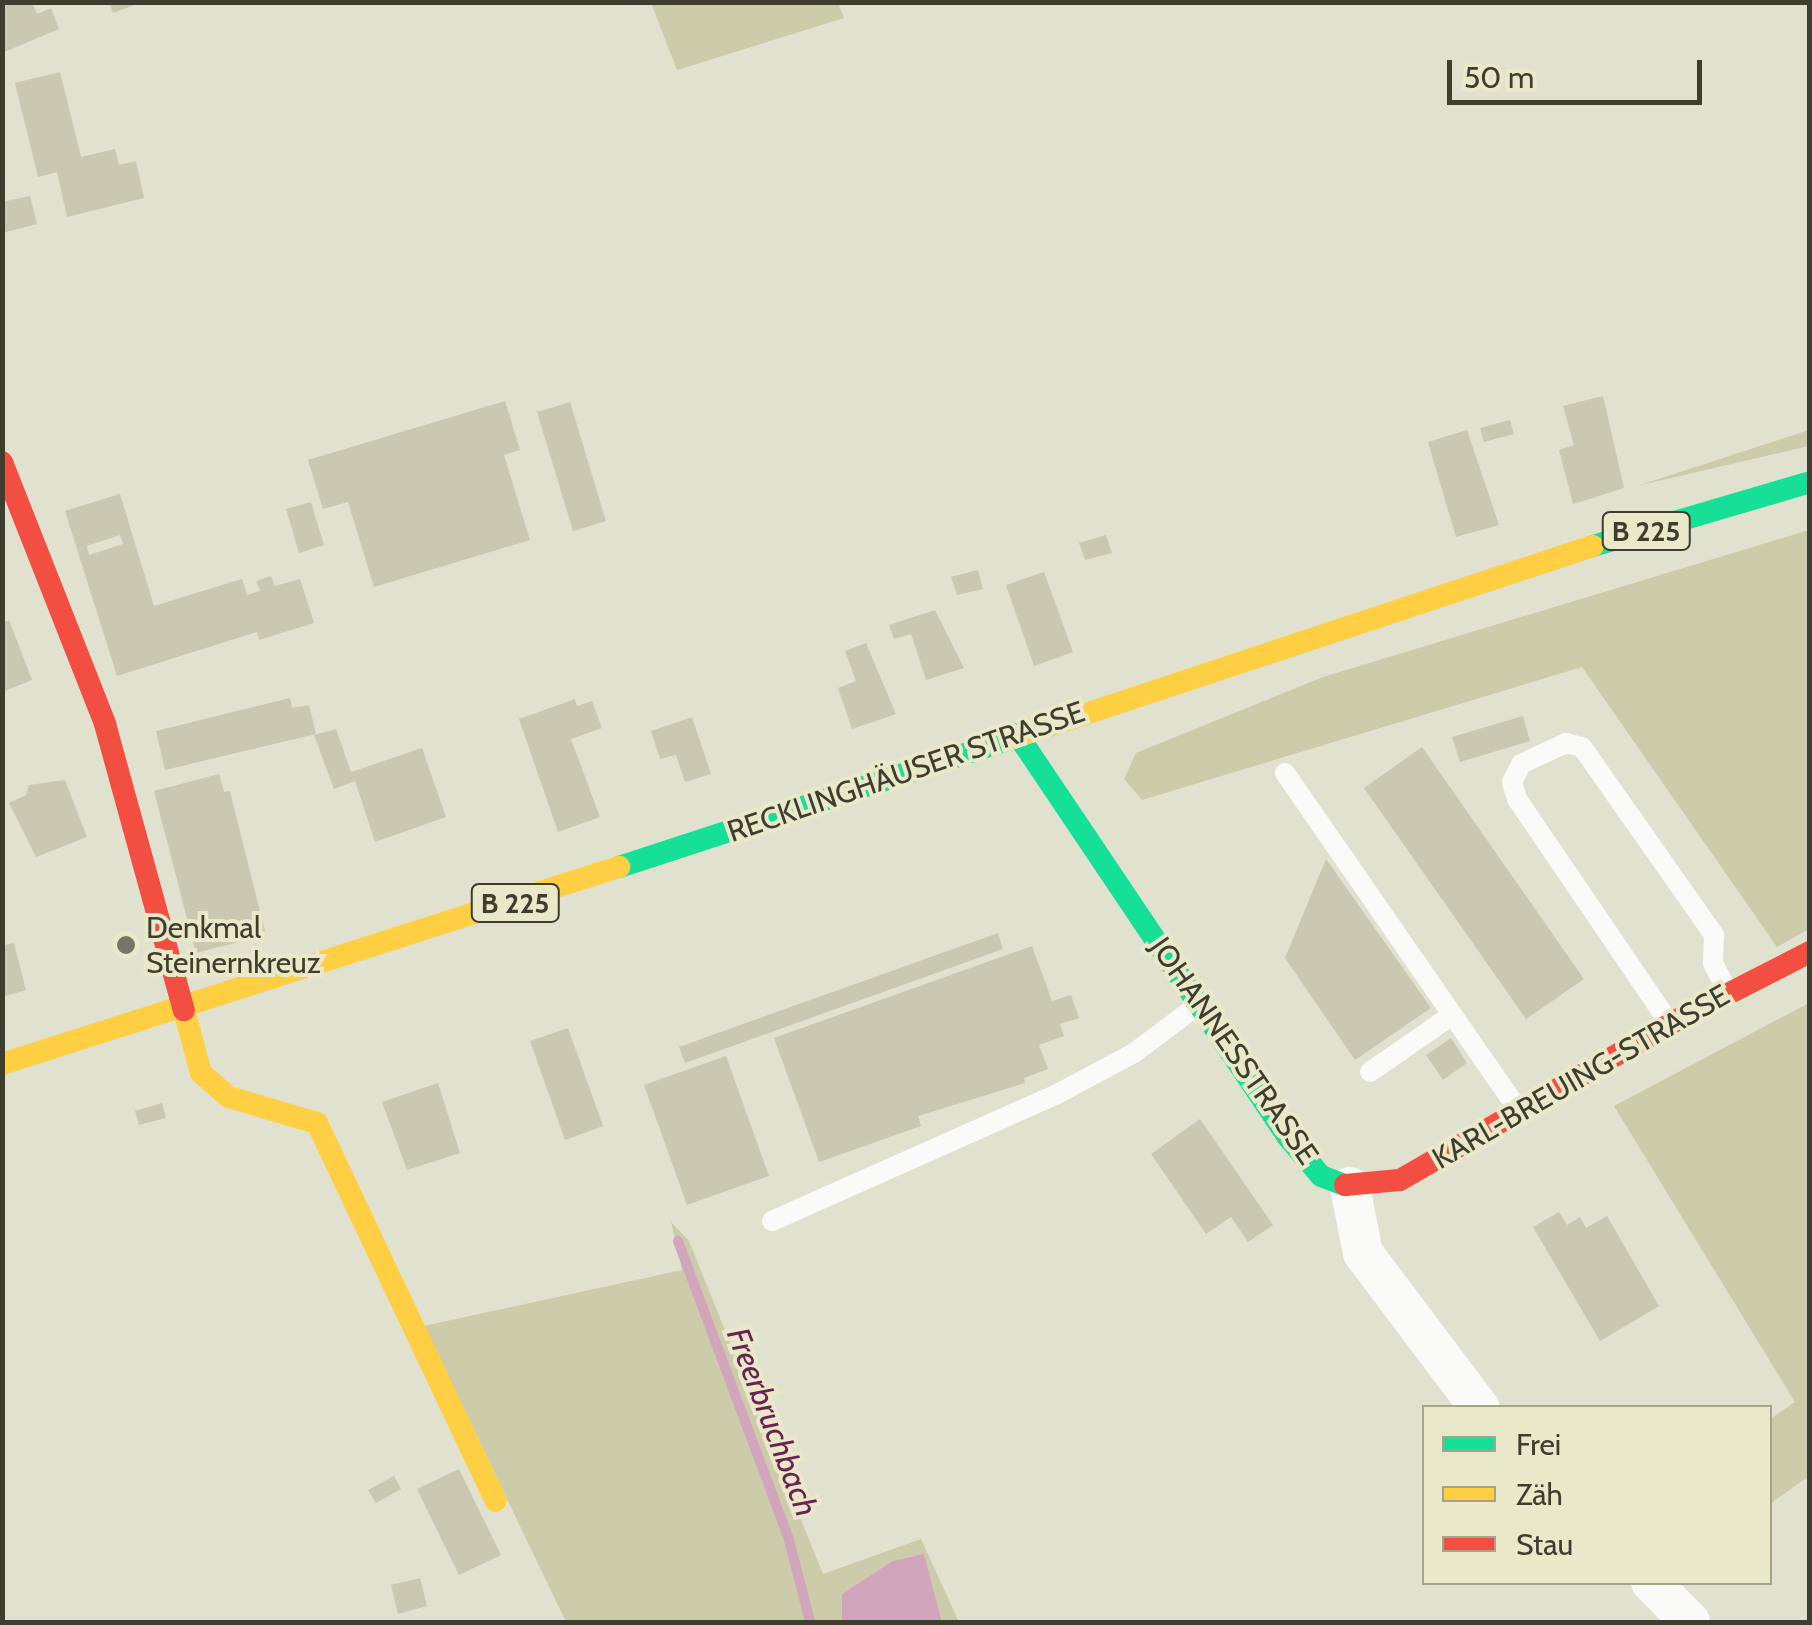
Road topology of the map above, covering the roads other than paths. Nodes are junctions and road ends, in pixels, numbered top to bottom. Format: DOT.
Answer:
graph roads {
  1 [pos="2,462"];
  2 [pos="1810,482"];
  3 [pos="1017,734"];
  4 [pos="1285,772"];
  5 [pos="1810,952"];
  6 [pos="1728,992"];
  7 [pos="1200,1004"];
  8 [pos="180,1012"];
  9 [pos="1452,1015"];
  10 [pos="1670,1024"];
  11 [pos="2,1064"];
  12 [pos="1370,1072"];
  13 [pos="1519,1112"];
  14 [pos="1350,1187"];
  15 [pos="772,1220"];
  16 [pos="1478,1405"];
  17 [pos="496,1501"];
  18 [pos="1654,1585"];
  19 [pos="1690,1622"];
  1 -- 8 [label="street"];
  2 -- 3 [label="street, RECKLINGHÄUSER STRASSE / B 225"];
  3 -- 7 [label="street, JOHANNESSTRASSE"];
  3 -- 8 [label="street, RECKLINGHÄUSER STRASSE / B 225"];
  4 -- 9 [label="lane"];
  5 -- 6 [label="street, KARL-BREUING-STRASSE"];
  6 -- 10 [label="street, KARL-BREUING-STRASSE"];
  6 -- 10 [label="lane"];
  7 -- 14 [label="street, JOHANNESSTRASSE"];
  7 -- 15 [label="lane"];
  8 -- 11 [label="street, RECKLINGHÄUSER STRASSE / B 225"];
  8 -- 17 [label="street"];
  9 -- 12 [label="lane"];
  9 -- 13 [label="lane"];
  10 -- 13 [label="street, KARL-BREUING-STRASSE"];
  13 -- 14 [label="street, KARL-BREUING-STRASSE"];
  14 -- 16 [label="street, JOHANNESSTRASSE"];
  18 -- 19 [label="street"];
}
